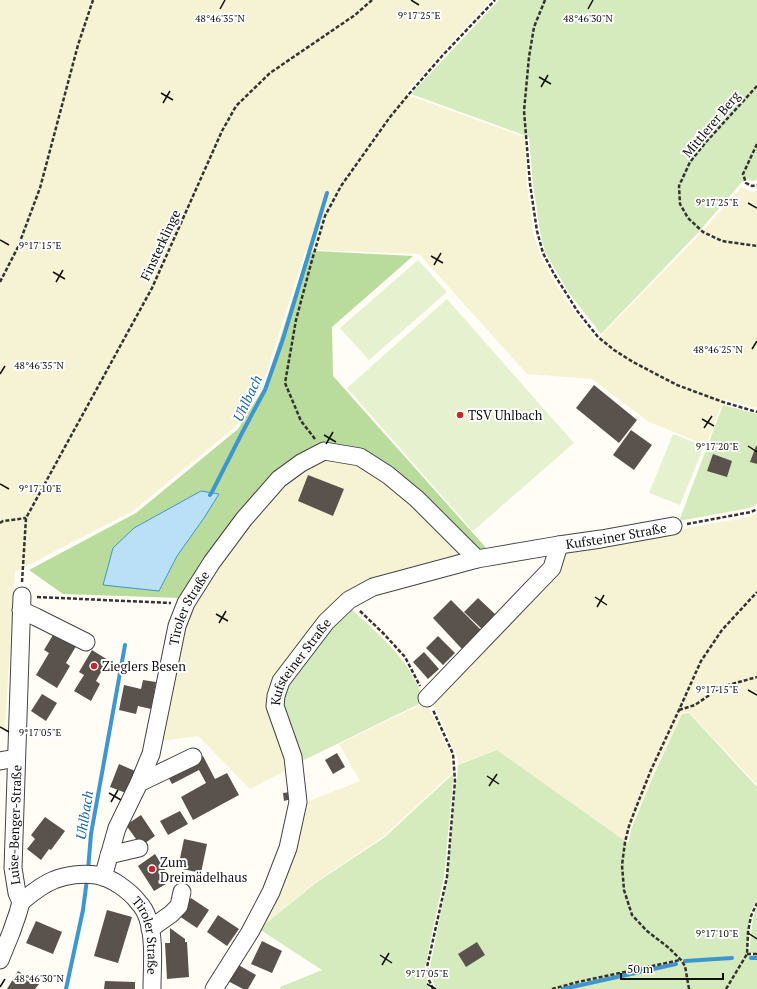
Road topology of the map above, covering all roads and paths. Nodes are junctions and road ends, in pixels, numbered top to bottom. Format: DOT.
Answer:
graph roads {
  1 [pos="93,0"];
  2 [pos="372,0"];
  3 [pos="495,0"];
  4 [pos="545,0"];
  5 [pos="757,86"];
  6 [pos="757,144"];
  7 [pos="757,185"];
  8 [pos="757,246"];
  9 [pos="0,282"];
  10 [pos="757,412"];
  11 [pos="324,451"];
  12 [pos="757,509"];
  13 [pos="26,518"];
  14 [pos="0,523"];
  15 [pos="673,526"];
  16 [pos="559,544"];
  17 [pos="477,559"];
  18 [pos="757,592"];
  19 [pos="349,600"];
  20 [pos="21,603"];
  21 [pos="186,603"];
  22 [pos="86,642"];
  23 [pos="757,677"];
  24 [pos="427,698"];
  25 [pos="679,710"];
  26 [pos="193,757"];
  27 [pos="8,760"];
  28 [pos="139,784"];
  29 [pos="140,848"];
  30 [pos="109,855"];
  31 [pos="99,876"];
  32 [pos="182,892"];
  33 [pos="21,902"];
  34 [pos="756,904"];
  35 [pos="150,929"];
  36 [pos="747,954"];
  37 [pos="757,954"];
  38 [pos="0,960"];
  39 [pos="681,960"];
  40 [pos="152,989"];
  41 [pos="214,989"];
  42 [pos="432,989"];
  43 [pos="552,989"];
  44 [pos="690,989"];
  45 [pos="726,989"];
  1 -- 9 [label="path"];
  2 -- 13 [label="path, Finsterklinge"];
  3 -- 11 [label="path"];
  4 -- 10 [label="path"];
  5 -- 8 [label="path, Mittlerer Berg"];
  6 -- 7 [label="path"];
  11 -- 17 [label="street"];
  11 -- 21 [label="street, Tiroler Straße"];
  12 -- 15 [label="path"];
  13 -- 14 [label="path"];
  13 -- 20 [label="path"];
  15 -- 16 [label="street, Kufsteiner Straße"];
  16 -- 17 [label="street, Kufsteiner Straße"];
  16 -- 24 [label="street, Kufsteiner Straße"];
  17 -- 19 [label="street, Kufsteiner Straße"];
  18 -- 25 [label="path"];
  19 -- 24 [label="path"];
  19 -- 41 [label="street, Kufsteiner Straße"];
  20 -- 21 [label="path"];
  20 -- 22 [label="street"];
  20 -- 27 [label="street, Luise-Benger-Straße"];
  21 -- 28 [label="street, Tiroler Straße"];
  23 -- 25 [label="path"];
  24 -- 42 [label="path"];
  25 -- 39 [label="path"];
  26 -- 28 [label="street"];
  27 -- 33 [label="street, Luise-Benger-Straße"];
  28 -- 30 [label="street, Tiroler Straße"];
  29 -- 30 [label="street"];
  30 -- 31 [label="street, Tiroler Straße"];
  31 -- 33 [label="street"];
  31 -- 35 [label="street, Tiroler Straße"];
  32 -- 35 [label="street"];
  33 -- 38 [label="street, Luise-Benger-Straße"];
  34 -- 36 [label="path"];
  35 -- 40 [label="street, Tiroler Straße"];
  36 -- 37 [label="path"];
  36 -- 45 [label="path"];
  39 -- 43 [label="path"];
  39 -- 44 [label="path"];
}
